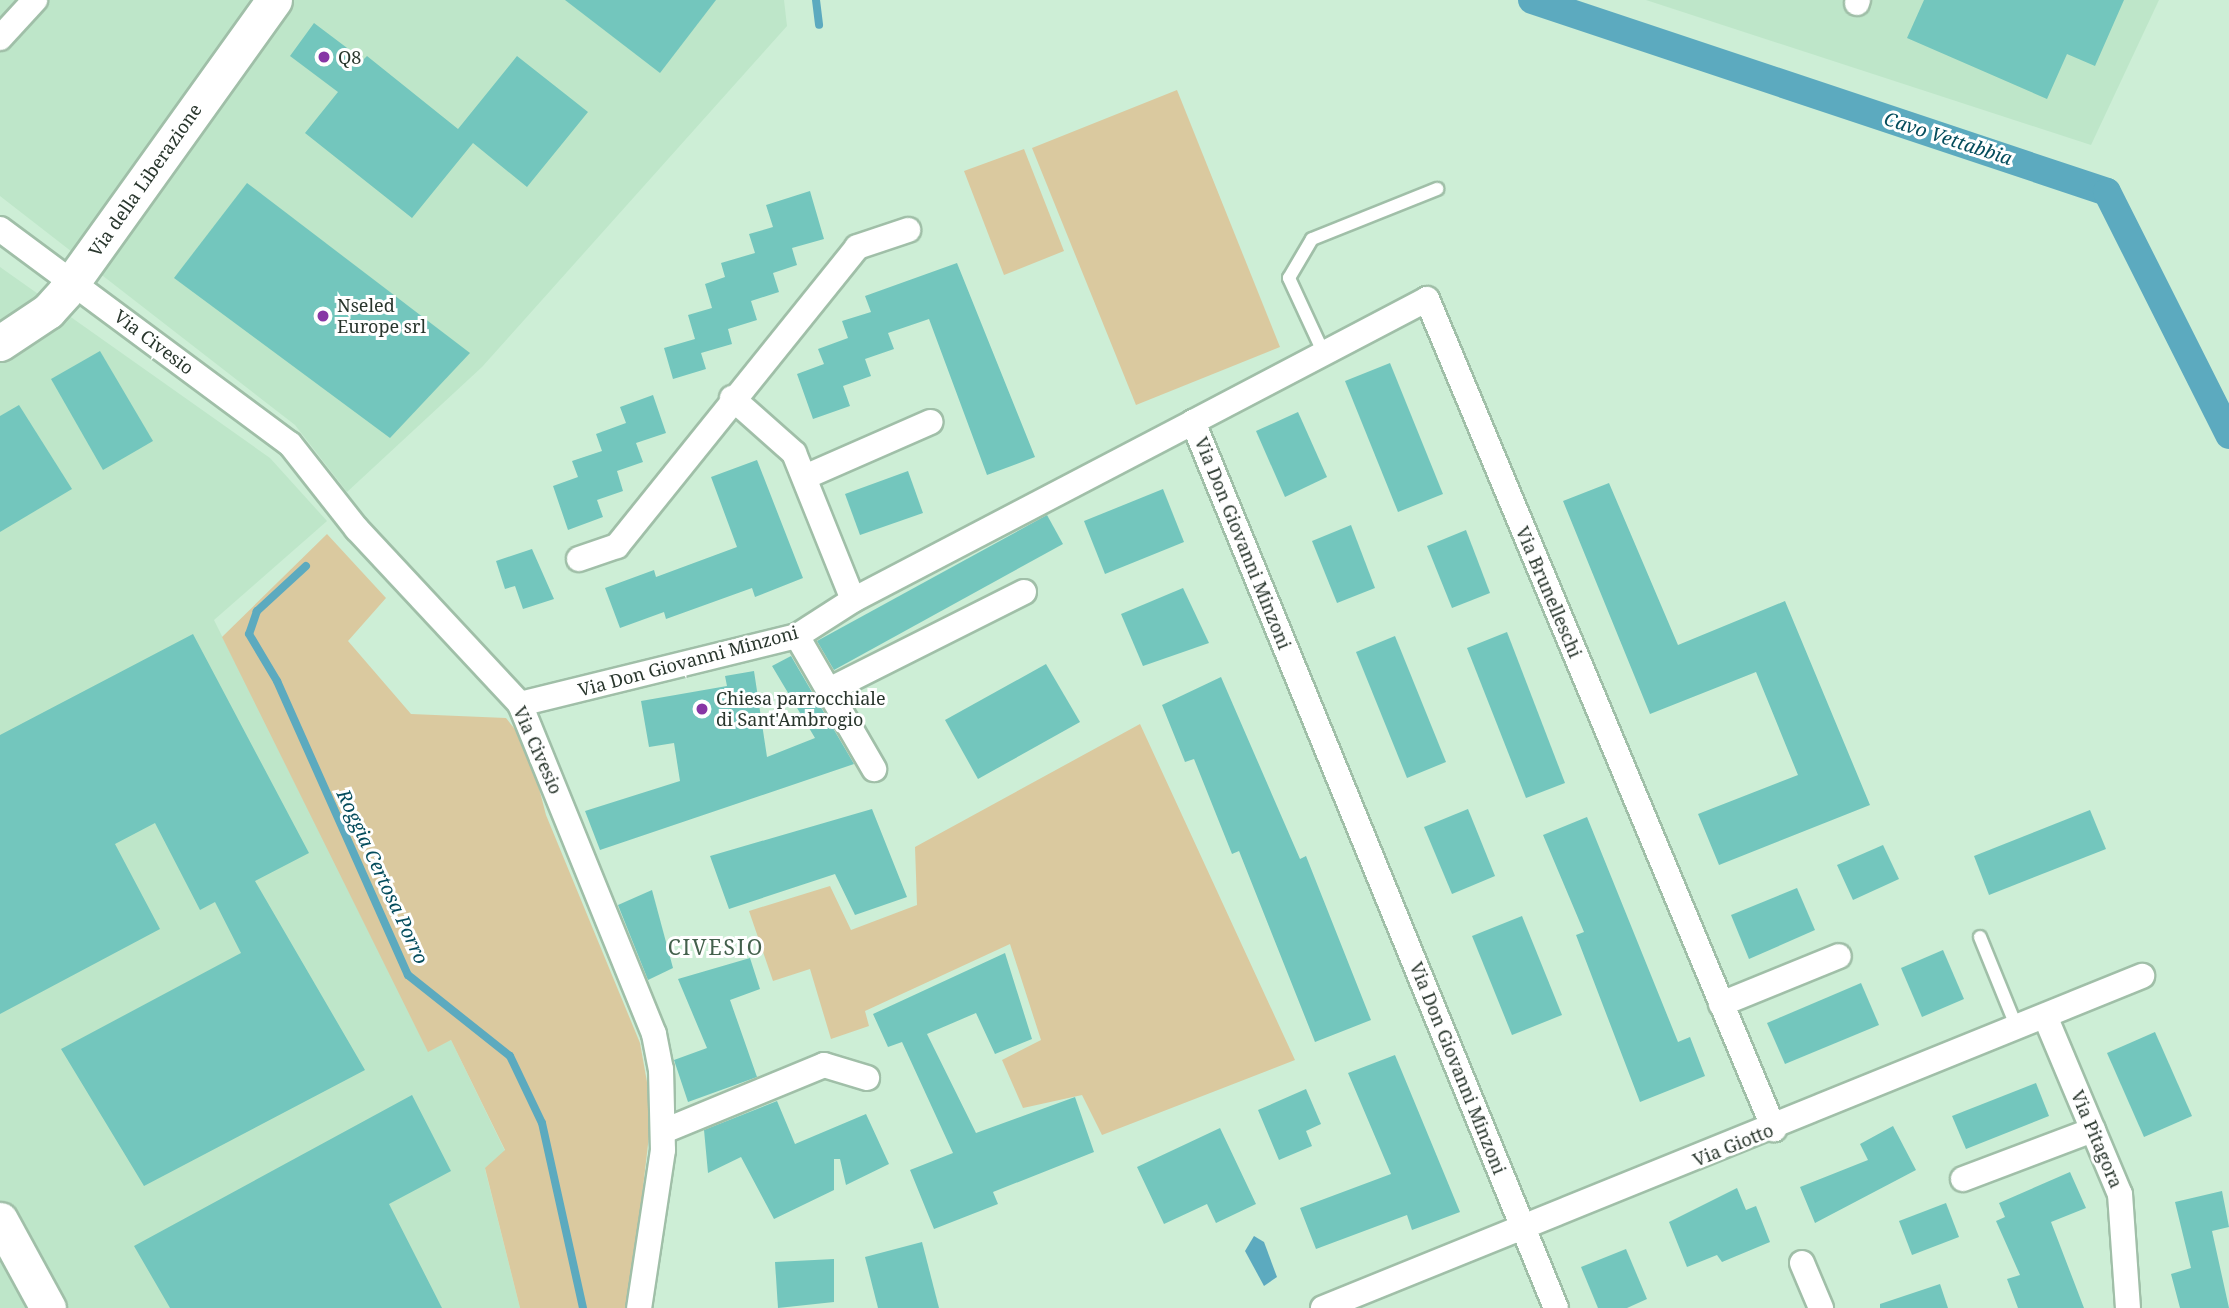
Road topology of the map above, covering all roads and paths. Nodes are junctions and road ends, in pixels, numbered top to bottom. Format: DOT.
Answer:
graph roads {
  1 [pos="35,0"];
  2 [pos="260,5"];
  3 [pos="0,38"];
  4 [pos="1437,189"];
  5 [pos="0,229"];
  6 [pos="908,230"];
  7 [pos="74,281"];
  8 [pos="0,343"];
  9 [pos="1325,356"];
  10 [pos="732,398"];
  11 [pos="930,422"];
  12 [pos="1193,422"];
  13 [pos="805,477"];
  14 [pos="579,559"];
  15 [pos="1024,592"];
  16 [pos="853,600"];
  17 [pos="797,636"];
  18 [pos="831,690"];
  19 [pos="520,704"];
  20 [pos="874,769"];
  21 [pos="1980,937"];
  22 [pos="1839,956"];
  23 [pos="2142,976"];
  24 [pos="1721,1004"];
  25 [pos="2045,1016"];
  26 [pos="2017,1028"];
  27 [pos="867,1078"];
  28 [pos="1774,1129"];
  29 [pos="2093,1130"];
  30 [pos="664,1131"];
  31 [pos="1962,1180"];
  32 [pos="0,1220"];
  33 [pos="1524,1229"];
  34 [pos="1802,1263"];
  35 [pos="48,1308"];
  36 [pos="639,1308"];
  37 [pos="1323,1308"];
  38 [pos="1556,1308"];
  39 [pos="1821,1308"];
  40 [pos="2128,1308"];
  1 -- 3 [label="street"];
  2 -- 7 [label="street, Via della Liberazione"];
  4 -- 9 [label="lane"];
  5 -- 7 [label="street, Via Civesio"];
  6 -- 10 [label="street"];
  7 -- 8 [label="street, Via della Liberazione"];
  7 -- 19 [label="street, Via Civesio"];
  9 -- 12 [label="street, Via Brunelleschi"];
  9 -- 24 [label="street, Via Brunelleschi"];
  10 -- 13 [label="street"];
  10 -- 14 [label="street"];
  11 -- 13 [label="street"];
  12 -- 16 [label="street, Via Don Giovanni Minzoni"];
  12 -- 33 [label="street, Via Don Giovanni Minzoni"];
  13 -- 16 [label="street"];
  15 -- 18 [label="street"];
  16 -- 17 [label="street, Via Don Giovanni Minzoni"];
  17 -- 18 [label="street"];
  17 -- 19 [label="street, Via Don Giovanni Minzoni"];
  18 -- 20 [label="street"];
  19 -- 30 [label="street, Via Civesio"];
  21 -- 26 [label="lane"];
  22 -- 24 [label="street"];
  23 -- 25 [label="street, Via Giotto"];
  24 -- 28 [label="street, Via Brunelleschi"];
  25 -- 26 [label="street, Via Giotto"];
  25 -- 29 [label="street, Via Pitagora"];
  26 -- 28 [label="street, Via Giotto"];
  27 -- 30 [label="street"];
  28 -- 33 [label="street, Via Giotto"];
  29 -- 31 [label="street"];
  29 -- 40 [label="street, Via Pitagora"];
  30 -- 36 [label="street, Via Civesio"];
  32 -- 35 [label="street"];
  33 -- 37 [label="street, Via Giotto"];
  33 -- 38 [label="street, Via Don Giovanni Minzoni"];
  34 -- 39 [label="street"];
}
